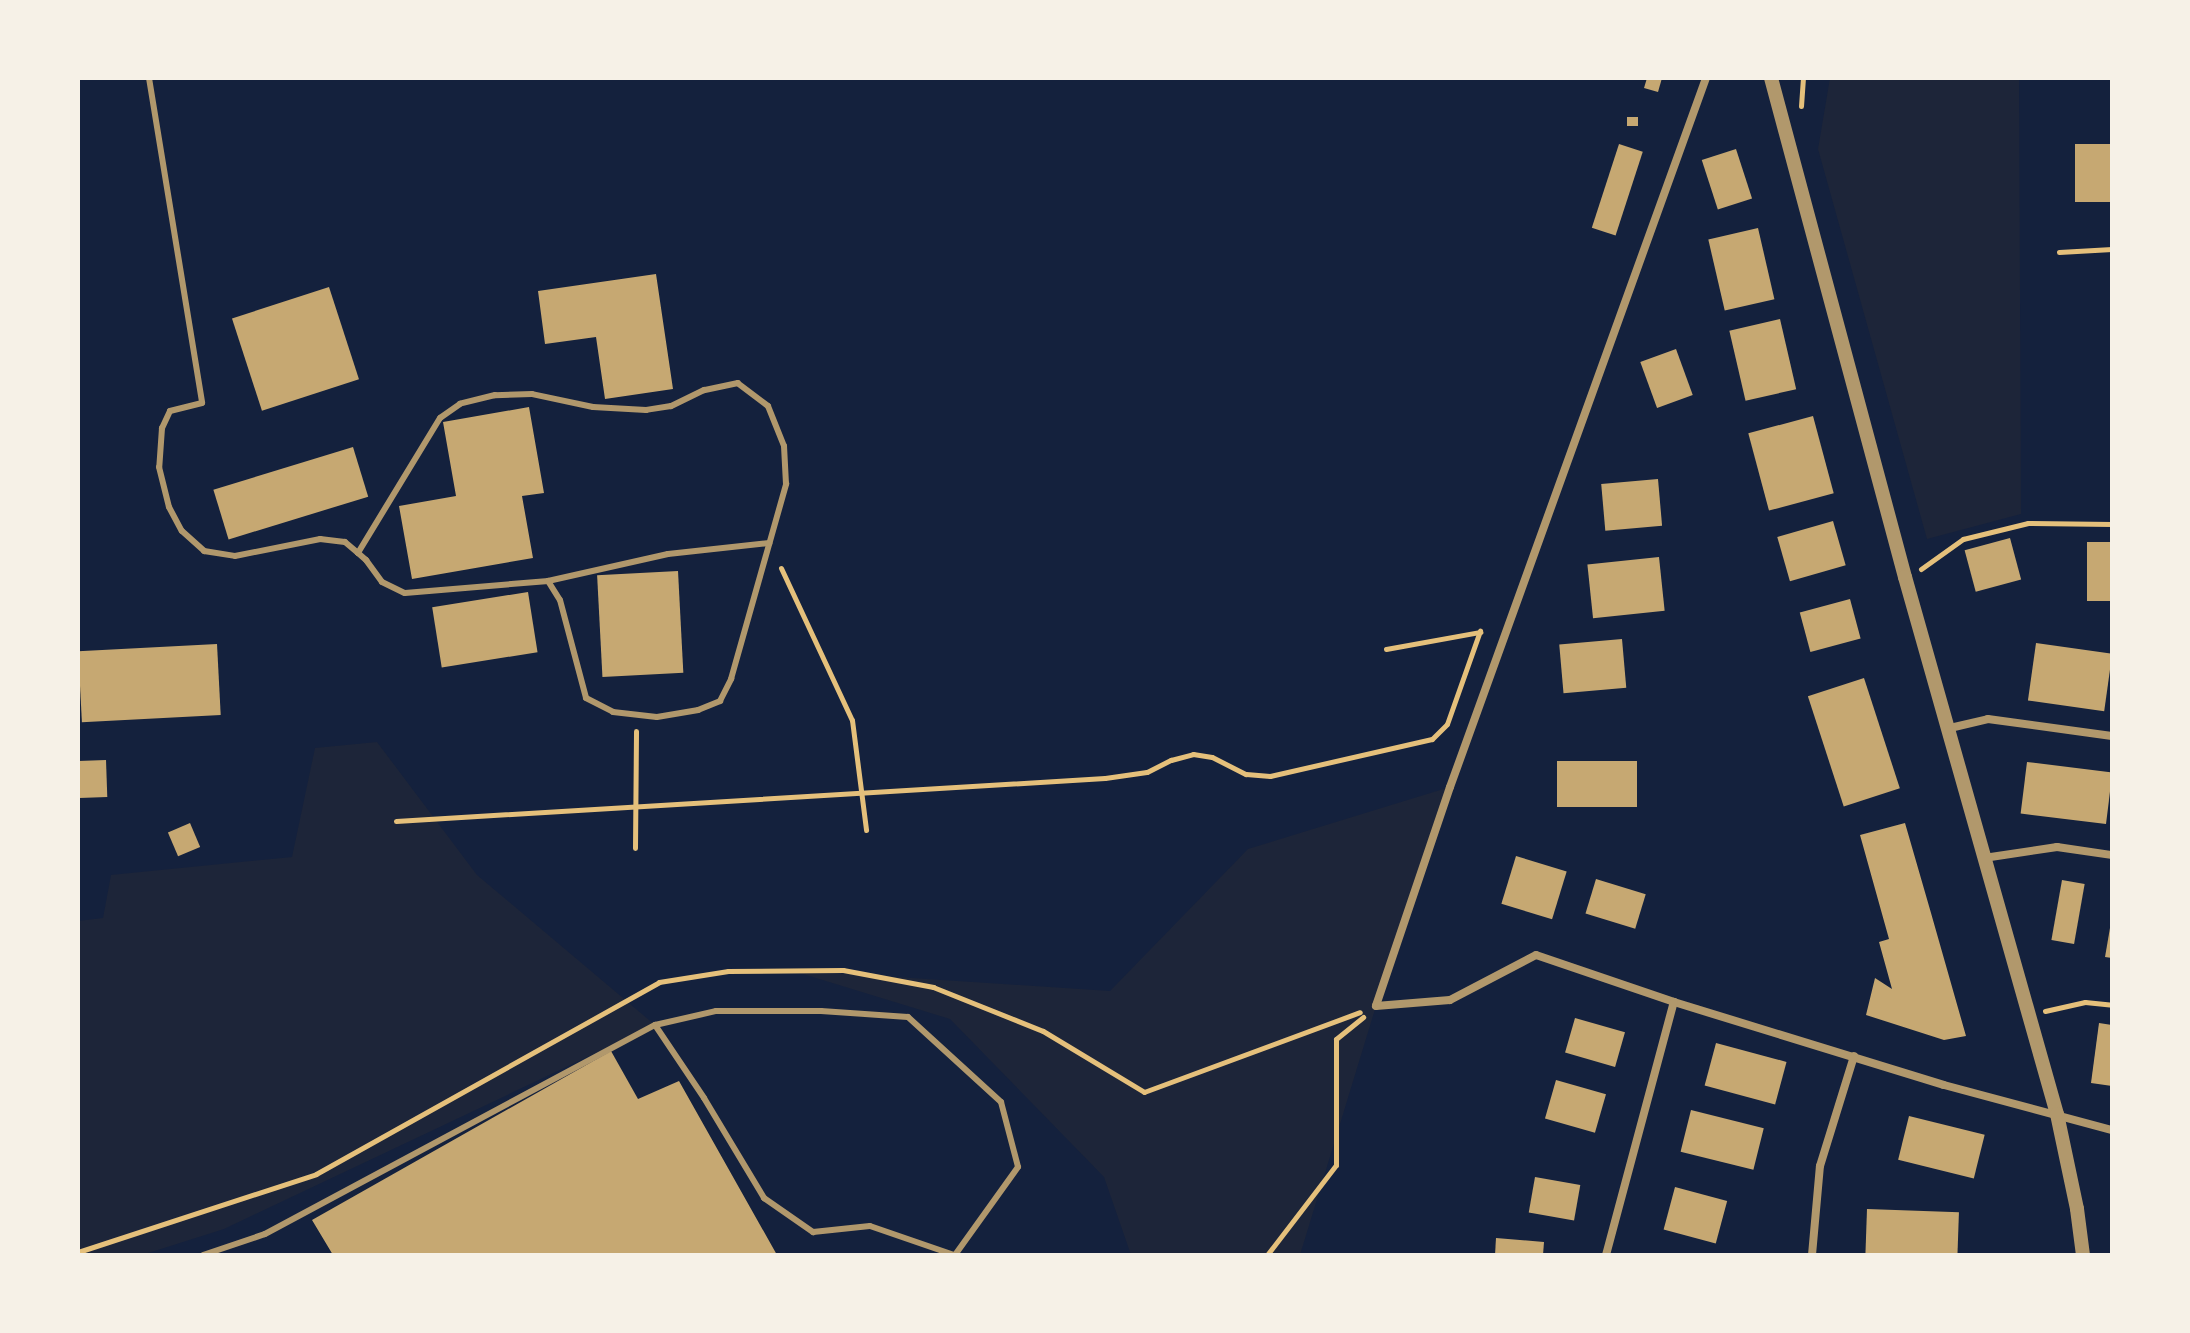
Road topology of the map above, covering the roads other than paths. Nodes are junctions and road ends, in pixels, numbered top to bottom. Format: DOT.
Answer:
graph roads {
  1 [pos="149,78"];
  2 [pos="1706,78"];
  3 [pos="1771,78"];
  4 [pos="769,543"];
  5 [pos="358,553"];
  6 [pos="548,581"];
  7 [pos="1950,728"];
  8 [pos="2112,736"];
  9 [pos="2112,855"];
  10 [pos="1984,858"];
  11 [pos="1674,1002"];
  12 [pos="655,1025"];
  13 [pos="1854,1056"];
  14 [pos="2057,1114"];
  15 [pos="2112,1130"];
  16 [pos="203,1255"];
  17 [pos="955,1255"];
  18 [pos="1606,1255"];
  19 [pos="1812,1255"];
  20 [pos="2083,1255"];
  1 -- 5 [label="lane"];
  2 -- 11 [label="street"];
  3 -- 7 [label="street"];
  4 -- 5 [label="lane"];
  4 -- 6 [label="lane"];
  4 -- 6 [label="lane"];
  5 -- 6 [label="lane"];
  7 -- 8 [label="street"];
  7 -- 10 [label="street"];
  9 -- 10 [label="street"];
  10 -- 14 [label="street"];
  11 -- 13 [label="street"];
  11 -- 18 [label="street"];
  12 -- 16 [label="lane"];
  12 -- 17 [label="lane"];
  12 -- 17 [label="lane"];
  13 -- 14 [label="street"];
  13 -- 19 [label="street"];
  14 -- 15 [label="street"];
  14 -- 20 [label="street"];
}
